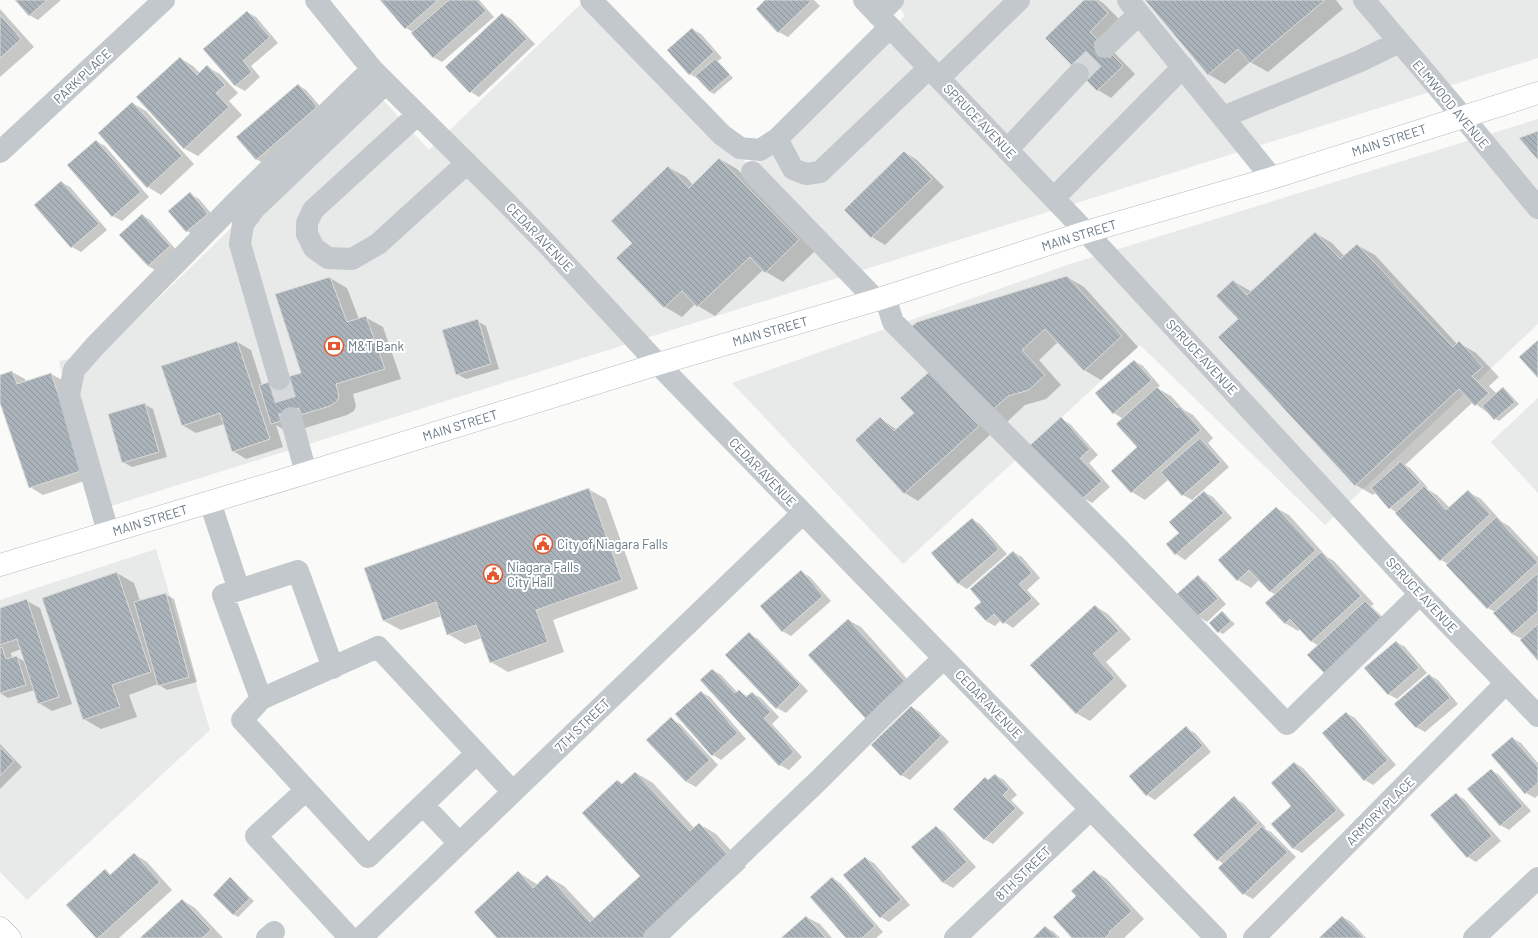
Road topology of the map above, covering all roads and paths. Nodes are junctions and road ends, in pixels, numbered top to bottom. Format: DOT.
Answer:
graph roads {
  1 [pos="164,0"];
  2 [pos="316,0"];
  3 [pos="591,0"];
  4 [pos="1019,0"];
  5 [pos="1364,0"];
  6 [pos="1134,7"];
  7 [pos="881,10"];
  8 [pos="1399,42"];
  9 [pos="1105,47"];
  10 [pos="1183,67"];
  11 [pos="934,73"];
  12 [pos="1078,74"];
  13 [pos="379,76"];
  14 [pos="1538,93"];
  15 [pos="417,115"];
  16 [pos="1463,116"];
  17 [pos="1223,117"];
  18 [pos="777,139"];
  19 [pos="1007,150"];
  20 [pos="0,152"];
  21 [pos="467,163"];
  22 [pos="752,172"];
  23 [pos="1272,178"];
  24 [pos="1054,198"];
  25 [pos="1538,208"];
  26 [pos="1086,232"];
  27 [pos="880,298"];
  28 [pos="658,364"];
  29 [pos="279,378"];
  30 [pos="291,418"];
  31 [pos="306,473"];
  32 [pos="210,502"];
  33 [pos="803,513"];
  34 [pos="108,532"];
  35 [pos="0,565"];
  36 [pos="239,590"];
  37 [pos="1420,594"];
  38 [pos="944,658"];
  39 [pos="333,668"];
  40 [pos="1506,683"];
  41 [pos="261,699"];
  42 [pos="1538,716"];
  43 [pos="477,753"];
  44 [pos="306,790"];
  45 [pos="513,792"];
  46 [pos="423,805"];
  47 [pos="1091,809"];
  48 [pos="459,843"];
  49 [pos="1538,878"];
  50 [pos="0,928"];
  51 [pos="10,938"];
  52 [pos="350,938"];
  53 [pos="361,938"];
  54 [pos="654,938"];
  55 [pos="955,938"];
  56 [pos="1216,938"];
  57 [pos="1254,938"];
  58 [pos="1474,938"];
  1 -- 20 [label="street, PARK PLACE"];
  2 -- 13 [label="street, CEDAR AVENUE"];
  3 -- 18 [label="street"];
  4 -- 11 [label="street"];
  5 -- 8 [label="street, ELMWOOD AVENUE"];
  6 -- 9 [label="street"];
  6 -- 10 [label="street"];
  7 -- 11 [label="street, SPRUCE AVENUE"];
  7 -- 18 [label="street"];
  8 -- 16 [label="street, ELMWOOD AVENUE"];
  8 -- 17 [label="street"];
  10 -- 17 [label="street"];
  10 -- 24 [label="street"];
  11 -- 18 [label="street"];
  11 -- 19 [label="street, SPRUCE AVENUE"];
  12 -- 19 [label="street"];
  13 -- 15 [label="street, CEDAR AVENUE"];
  13 -- 29 [label="street"];
  13 -- 34 [label="street"];
  14 -- 16 [label="main road, MAIN STREET"];
  15 -- 21 [label="street, CEDAR AVENUE"];
  15 -- 21 [label="street"];
  16 -- 23 [label="main road, MAIN STREET"];
  16 -- 25 [label="street, ELMWOOD AVENUE"];
  17 -- 23 [label="street"];
  19 -- 24 [label="street, SPRUCE AVENUE"];
  21 -- 28 [label="street, CEDAR AVENUE"];
  22 -- 27 [label="street"];
  23 -- 26 [label="main road, MAIN STREET"];
  24 -- 26 [label="street, SPRUCE AVENUE"];
  26 -- 27 [label="main road, MAIN STREET"];
  26 -- 37 [label="street, SPRUCE AVENUE"];
  27 -- 28 [label="main road, MAIN STREET"];
  27 -- 37 [label="street"];
  28 -- 31 [label="main road, MAIN STREET"];
  28 -- 33 [label="street, CEDAR AVENUE"];
  30 -- 31 [label="street"];
  31 -- 32 [label="main road, MAIN STREET"];
  32 -- 34 [label="main road, MAIN STREET"];
  32 -- 36 [label="street"];
  33 -- 38 [label="street, CEDAR AVENUE"];
  33 -- 45 [label="street, 7TH STREET"];
  34 -- 35 [label="main road, MAIN STREET"];
  36 -- 39 [label="street"];
  36 -- 41 [label="street"];
  37 -- 40 [label="street, SPRUCE AVENUE"];
  38 -- 47 [label="street, CEDAR AVENUE"];
  38 -- 54 [label="street"];
  39 -- 41 [label="street"];
  39 -- 43 [label="street"];
  40 -- 42 [label="street, SPRUCE AVENUE"];
  40 -- 57 [label="street, ARMORY PLACE"];
  41 -- 44 [label="street"];
  43 -- 45 [label="street"];
  43 -- 46 [label="street"];
  44 -- 46 [label="street"];
  44 -- 52 [label="street"];
  45 -- 48 [label="street, 7TH STREET"];
  46 -- 48 [label="street"];
  47 -- 55 [label="street, 8TH STREET"];
  47 -- 56 [label="street, CEDAR AVENUE"];
  48 -- 53 [label="street, 7TH STREET"];
  49 -- 58 [label="street"];
  50 -- 51 [label="main road"];
}
